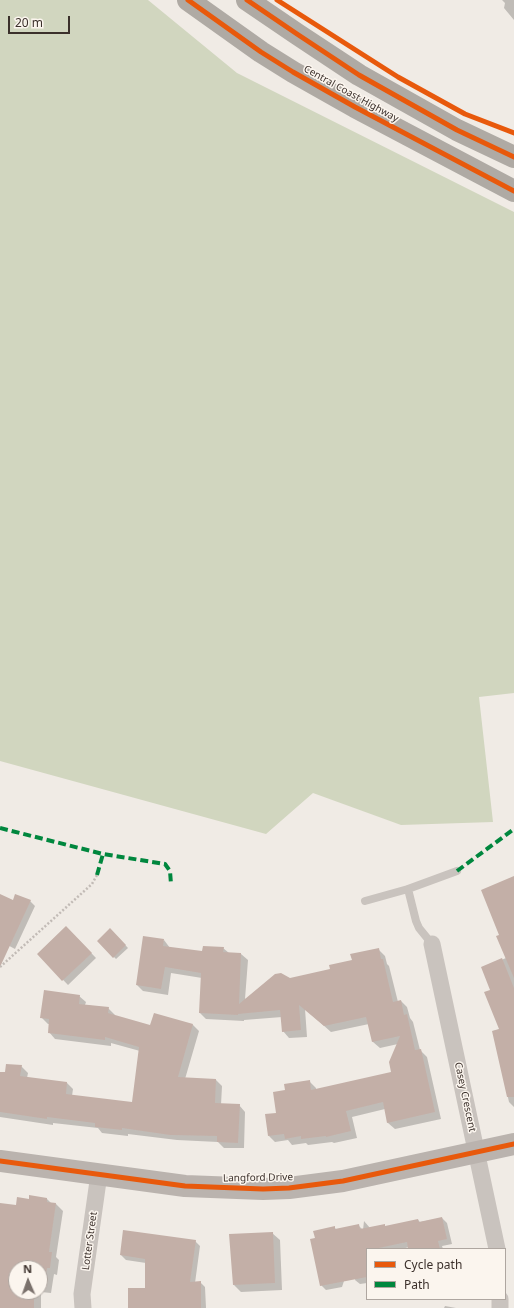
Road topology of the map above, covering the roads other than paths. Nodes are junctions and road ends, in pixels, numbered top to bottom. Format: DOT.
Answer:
graph roads {
  1 [pos="188,0"];
  2 [pos="247,0"];
  3 [pos="510,154"];
  4 [pos="514,191"];
  5 [pos="456,871"];
  6 [pos="408,889"];
  7 [pos="365,901"];
  8 [pos="432,944"];
  9 [pos="514,1144"];
  10 [pos="477,1153"];
  11 [pos="0,1161"];
  12 [pos="99,1174"];
  13 [pos="497,1248"];
  14 [pos="82,1308"];
  1 -- 4 [label="highway, Central Coast Highway"];
  2 -- 3 [label="highway, Central Coast Highway"];
  5 -- 6 [label="lane"];
  6 -- 7 [label="lane"];
  6 -- 8 [label="lane"];
  8 -- 10 [label="street, Casey Crescent"];
  9 -- 10 [label="street, Langford Drive"];
  10 -- 12 [label="street, Langford Drive"];
  10 -- 13 [label="street, Casey Crescent"];
  11 -- 12 [label="street, Langford Drive"];
  12 -- 14 [label="street, Lotter Street"];
}
